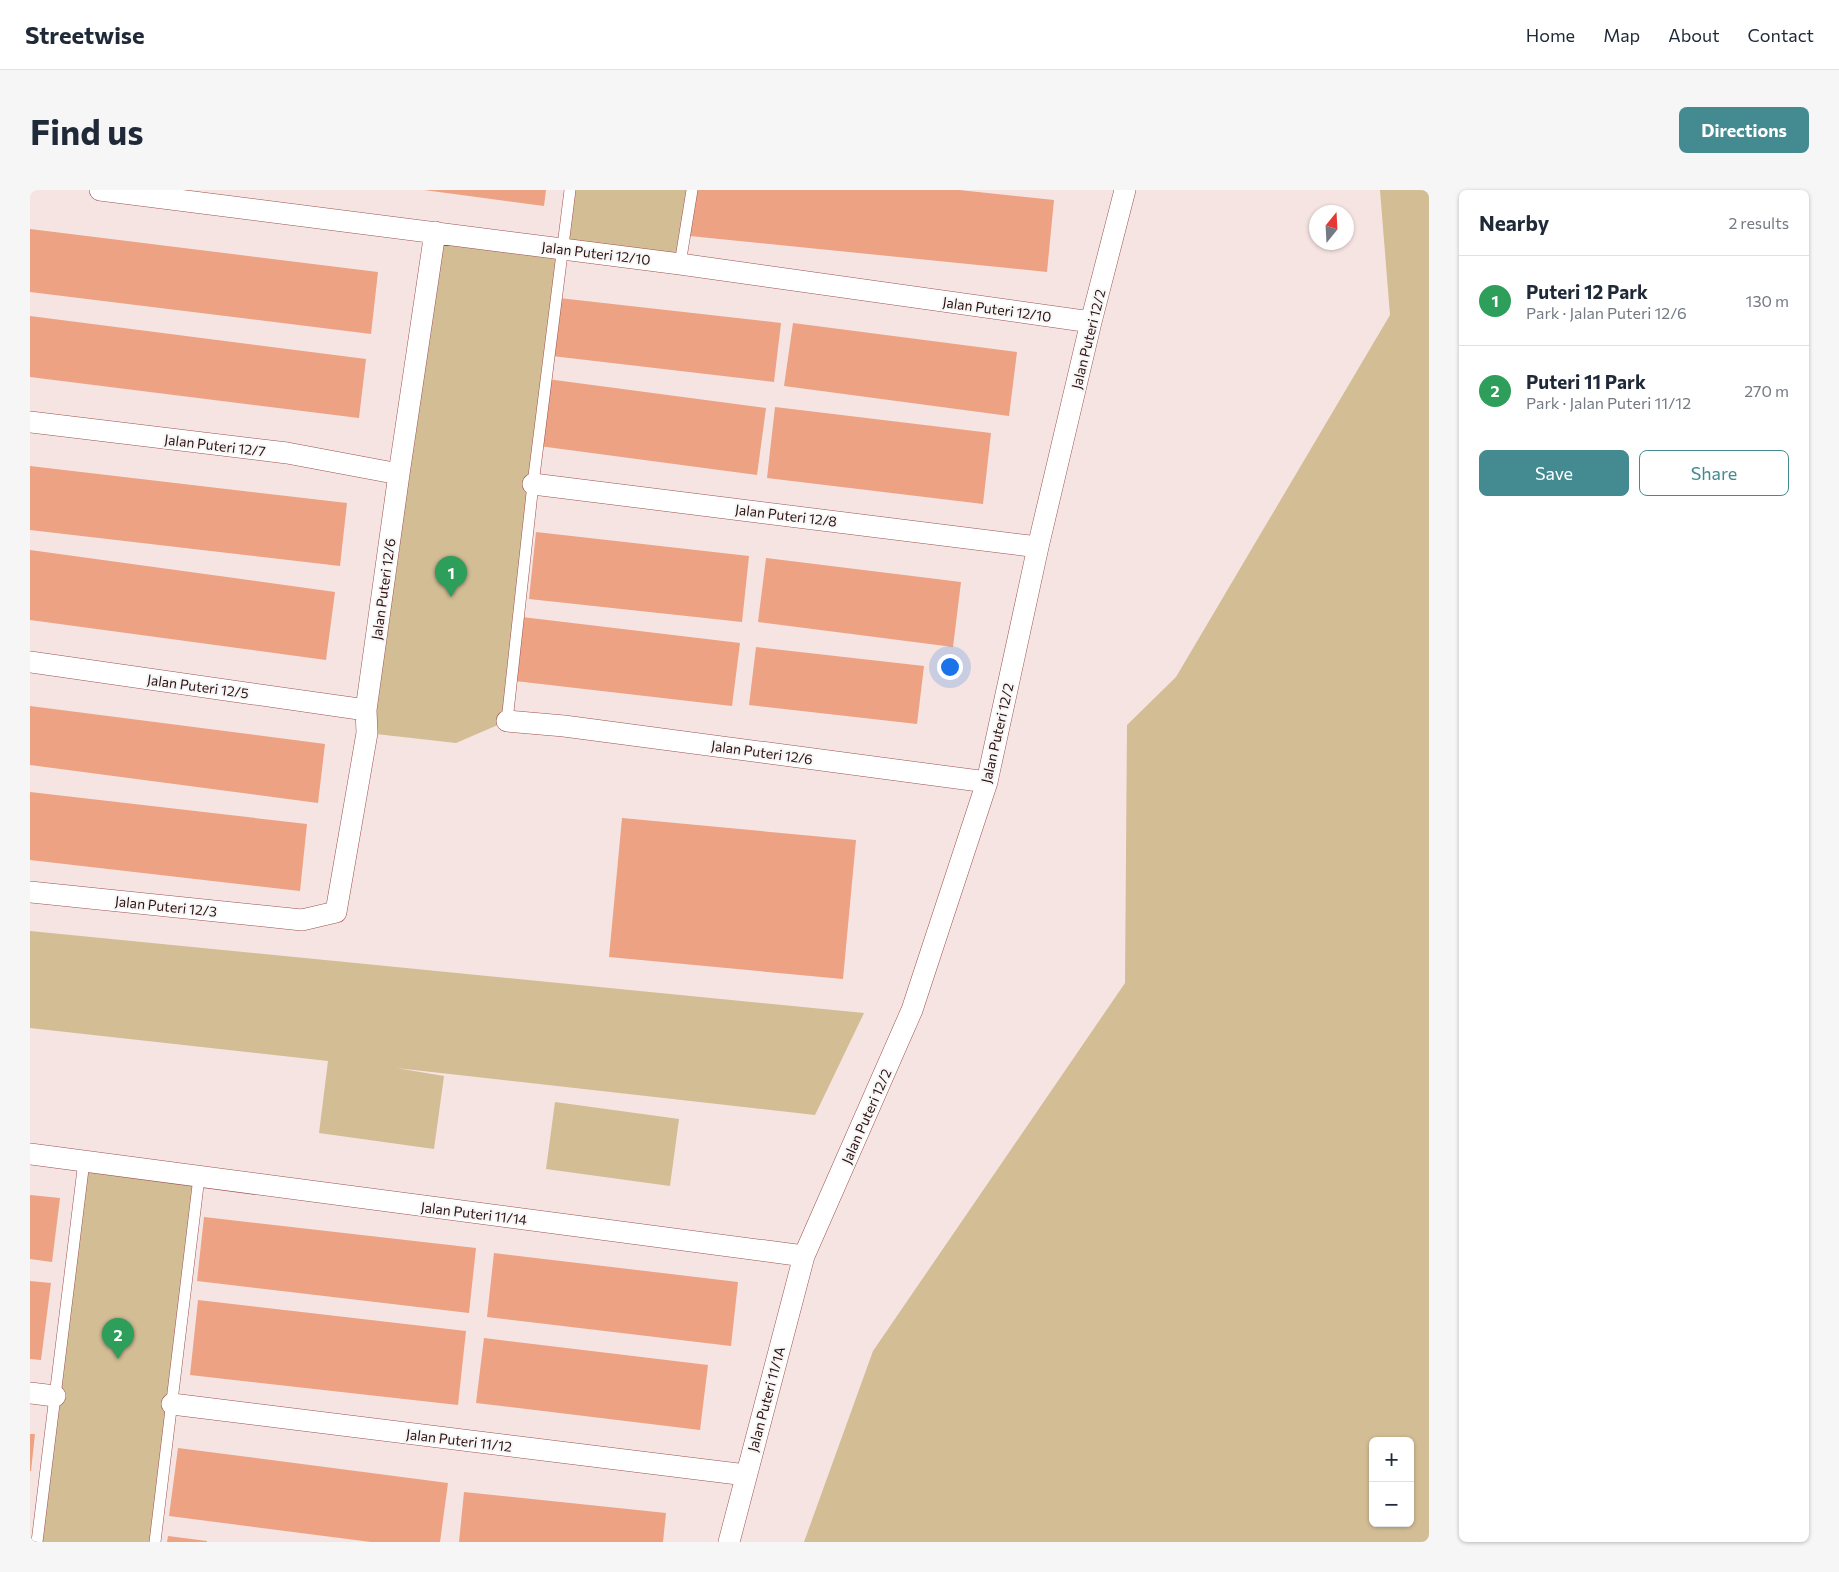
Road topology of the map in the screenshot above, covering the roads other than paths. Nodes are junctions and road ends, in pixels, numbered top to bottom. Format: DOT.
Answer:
graph roads {
  1 [pos="100,190"];
  2 [pos="570,190"];
  3 [pos="692,190"];
  4 [pos="1126,190"];
  5 [pos="435,232"];
  6 [pos="564,250"];
  7 [pos="680,264"];
  8 [pos="1091,322"];
  9 [pos="30,422"];
  10 [pos="399,474"];
  11 [pos="533,484"];
  12 [pos="1038,547"];
  13 [pos="30,662"];
  14 [pos="366,710"];
  15 [pos="507,721"];
  16 [pos="987,782"];
  17 [pos="30,892"];
  18 [pos="302,920"];
  19 [pos="30,1154"];
  20 [pos="84,1161"];
  21 [pos="199,1177"];
  22 [pos="804,1256"];
  23 [pos="30,1393"];
  24 [pos="55,1396"];
  25 [pos="172,1404"];
  26 [pos="746,1475"];
  27 [pos="37,1542"];
  28 [pos="155,1542"];
  29 [pos="730,1542"];
  1 -- 5 [label="street, Jalan Puteri 12/10"];
  2 -- 6 [label="lane"];
  3 -- 7 [label="lane"];
  4 -- 8 [label="street, Jalan Puteri 12/2"];
  5 -- 6 [label="street, Jalan Puteri 12/10"];
  5 -- 10 [label="street, Jalan Puteri 12/6"];
  6 -- 7 [label="street, Jalan Puteri 12/10"];
  6 -- 11 [label="lane"];
  7 -- 8 [label="street, Jalan Puteri 12/10"];
  8 -- 12 [label="street, Jalan Puteri 12/2"];
  9 -- 10 [label="street, Jalan Puteri 12/7"];
  10 -- 14 [label="street, Jalan Puteri 12/6"];
  11 -- 12 [label="street, Jalan Puteri 12/8"];
  11 -- 15 [label="lane"];
  12 -- 16 [label="street, Jalan Puteri 12/2"];
  13 -- 14 [label="street, Jalan Puteri 12/5"];
  14 -- 18 [label="street, Jalan Puteri 12/6"];
  15 -- 16 [label="street, Jalan Puteri 12/6"];
  16 -- 22 [label="street, Jalan Puteri 12/2"];
  17 -- 18 [label="street, Jalan Puteri 12/3"];
  19 -- 20 [label="street, Jalan Puteri 11/14"];
  20 -- 21 [label="street, Jalan Puteri 11/14"];
  20 -- 24 [label="lane"];
  21 -- 22 [label="street, Jalan Puteri 11/14"];
  21 -- 25 [label="lane"];
  22 -- 26 [label="street, Jalan Puteri 11/1A"];
  23 -- 24 [label="street"];
  24 -- 27 [label="lane"];
  25 -- 26 [label="street, Jalan Puteri 11/12"];
  25 -- 28 [label="lane"];
  26 -- 29 [label="street, Jalan Puteri 11/1A"];
}
